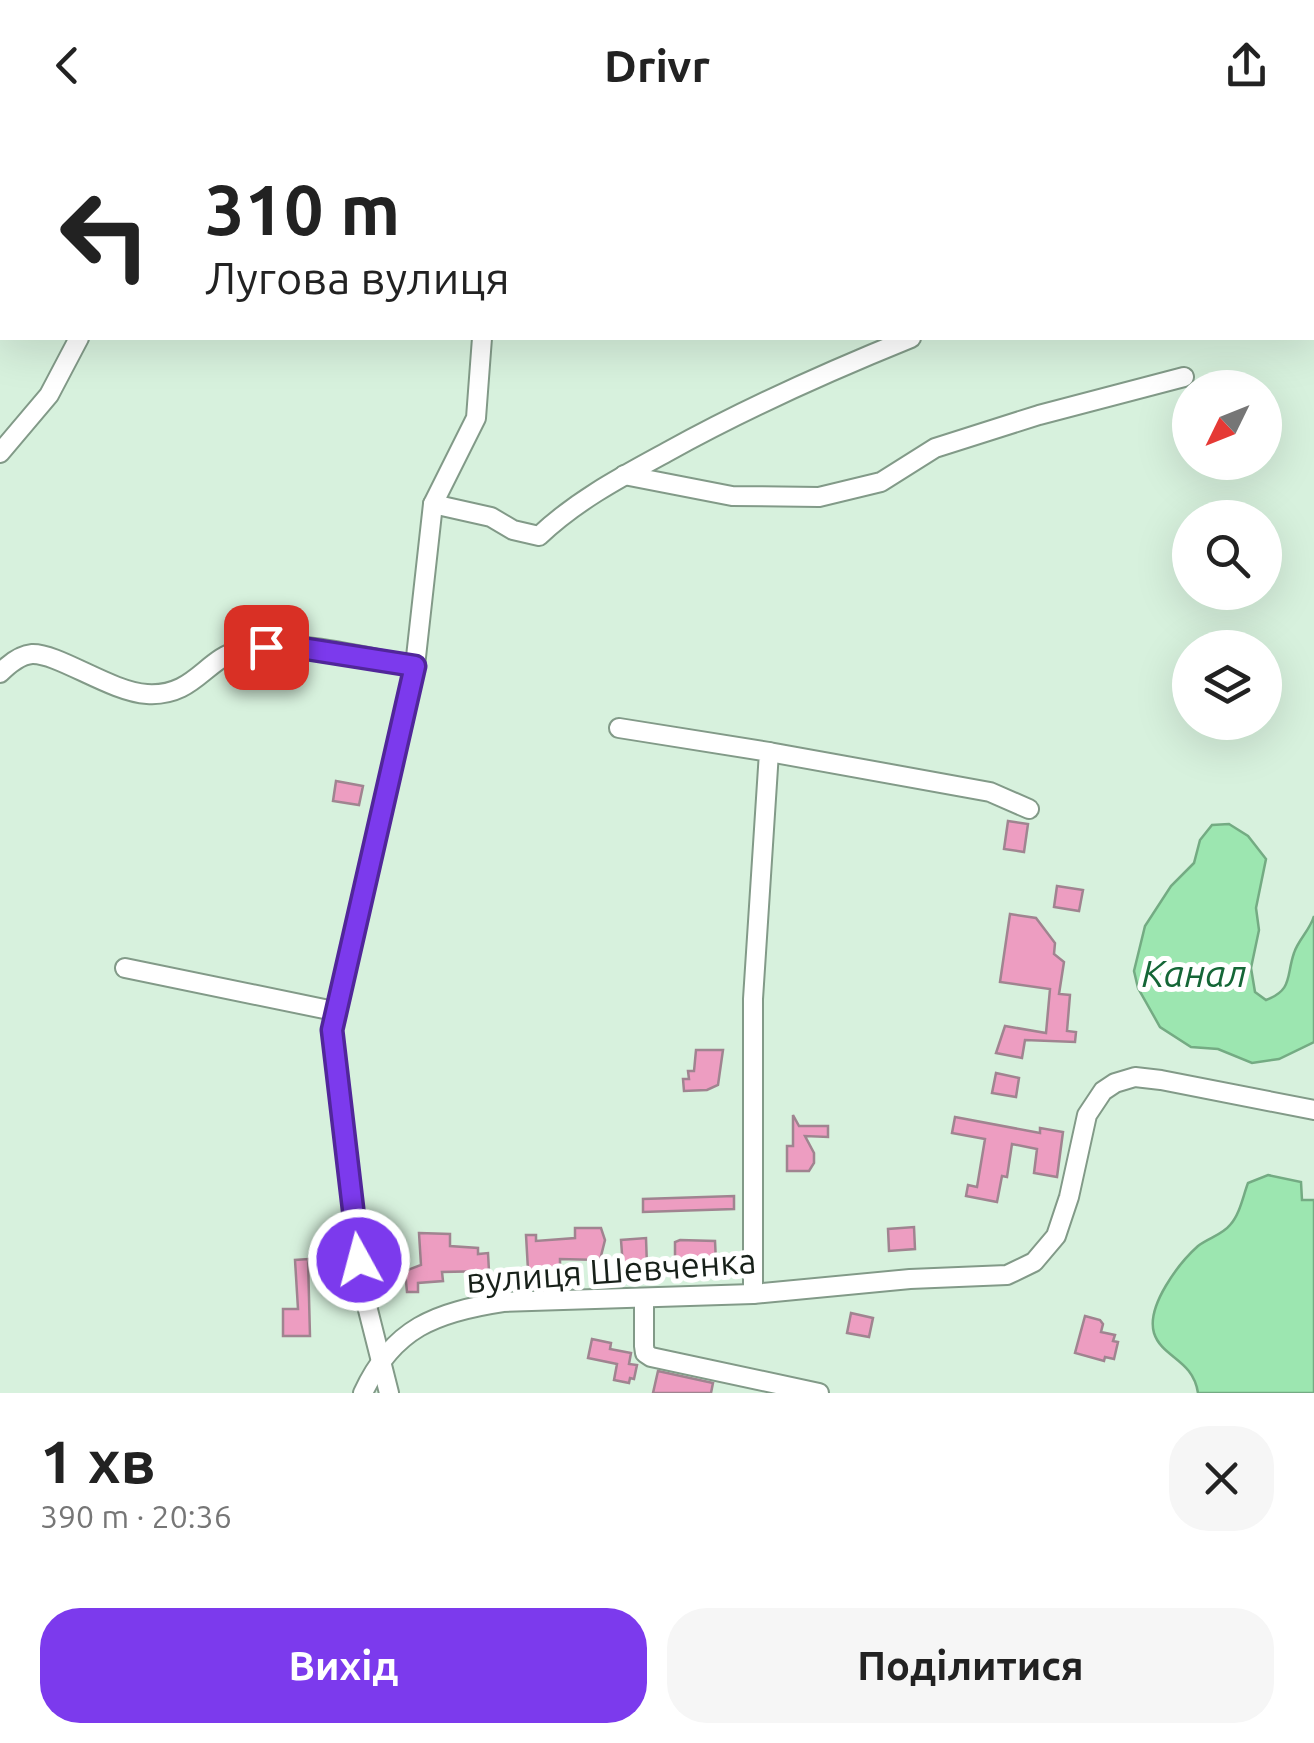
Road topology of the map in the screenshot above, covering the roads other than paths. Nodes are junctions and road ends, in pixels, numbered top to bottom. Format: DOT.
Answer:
graph roads {
  1 [pos="79,340"];
  2 [pos="482,340"];
  3 [pos="906,340"];
  4 [pos="1172,379"];
  5 [pos="0,453"];
  6 [pos="624,475"];
  7 [pos="433,504"];
  8 [pos="415,666"];
  9 [pos="0,673"];
  10 [pos="619,728"];
  11 [pos="769,752"];
  12 [pos="1029,810"];
  13 [pos="124,968"];
  14 [pos="334,1012"];
  15 [pos="1314,1110"];
  16 [pos="752,1294"];
  17 [pos="644,1298"];
  18 [pos="380,1358"];
  19 [pos="364,1393"];
  20 [pos="389,1393"];
  21 [pos="819,1393"];
  1 -- 5 [label="street"];
  2 -- 7 [label="street"];
  3 -- 6 [label="street"];
  4 -- 6 [label="street"];
  6 -- 7 [label="street"];
  7 -- 8 [label="street"];
  8 -- 9 [label="street"];
  8 -- 14 [label="street"];
  10 -- 11 [label="street"];
  11 -- 12 [label="street"];
  11 -- 16 [label="street"];
  13 -- 14 [label="street"];
  14 -- 18 [label="street"];
  15 -- 16 [label="street, вулиця Шевченка"];
  16 -- 17 [label="street, вулиця Шевченка"];
  17 -- 18 [label="street, вулиця Шевченка"];
  17 -- 21 [label="street"];
  18 -- 19 [label="street"];
  18 -- 20 [label="street"];
}
